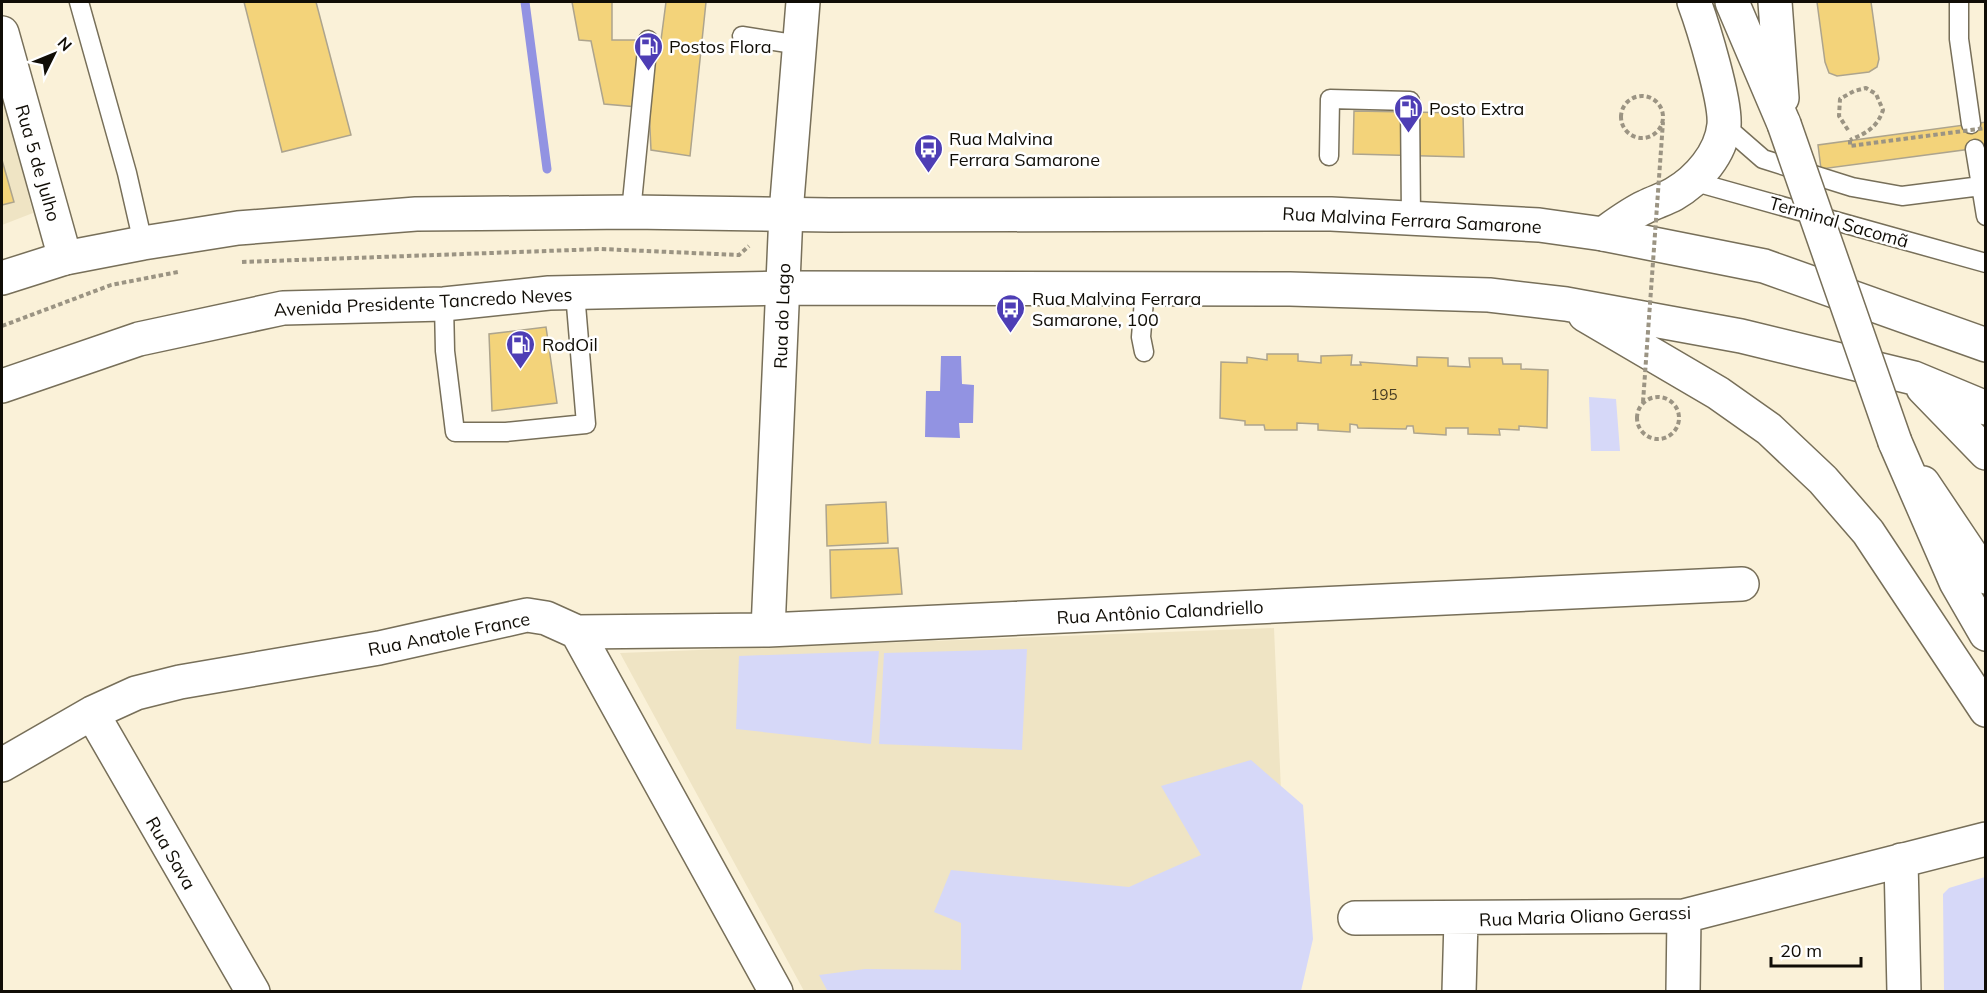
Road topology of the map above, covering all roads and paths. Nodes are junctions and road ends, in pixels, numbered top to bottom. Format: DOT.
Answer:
graph roads {
  1 [pos="79,2"];
  2 [pos="803,2"];
  3 [pos="1694,2"];
  4 [pos="1732,2"];
  5 [pos="1775,2"];
  6 [pos="1959,2"];
  7 [pos="2,33"];
  8 [pos="742,36"];
  9 [pos="648,40"];
  10 [pos="800,45"];
  11 [pos="1663,122"];
  12 [pos="1784,124"];
  13 [pos="1724,125"];
  14 [pos="1978,126"];
  15 [pos="1848,130"];
  16 [pos="1975,149"];
  17 [pos="1329,156"];
  18 [pos="1692,181"];
  19 [pos="1981,186"];
  20 [pos="631,212"];
  21 [pos="786,213"];
  22 [pos="1986,216"];
  23 [pos="1411,219"];
  24 [pos="1603,234"];
  25 [pos="143,243"];
  26 [pos="739,255"];
  27 [pos="65,258"];
  28 [pos="239,262"];
  29 [pos="1986,263"];
  30 [pos="181,272"];
  31 [pos="2,278"];
  32 [pos="784,288"];
  33 [pos="1145,288"];
  34 [pos="576,293"];
  35 [pos="444,304"];
  36 [pos="1566,304"];
  37 [pos="2,326"];
  38 [pos="1986,345"];
  39 [pos="1144,352"];
  40 [pos="1914,378"];
  41 [pos="2,387"];
  42 [pos="1643,402"];
  43 [pos="1986,408"];
  44 [pos="1895,442"];
  45 [pos="1986,453"];
  46 [pos="1986,577"];
  47 [pos="1742,584"];
  48 [pos="768,630"];
  49 [pos="577,632"];
  50 [pos="1986,634"];
  51 [pos="1986,710"];
  52 [pos="92,713"];
  53 [pos="2,765"];
  54 [pos="1986,839"];
  55 [pos="1901,860"];
  56 [pos="1684,916"];
  57 [pos="1355,918"];
  58 [pos="1461,920"];
  59 [pos="253,992"];
  60 [pos="776,992"];
  61 [pos="1458,992"];
  62 [pos="1683,992"];
  63 [pos="1904,992"];
  1 -- 25 [label="lane"];
  2 -- 10 [label="main road, Rua do Lago"];
  3 -- 13 [label="main road"];
  4 -- 12 [label="main road"];
  5 -- 12 [label="main road"];
  6 -- 14 [label="lane"];
  7 -- 27 [label="main road, Rua 5 de Julho"];
  8 -- 10 [label="lane"];
  9 -- 20 [label="lane"];
  10 -- 21 [label="main road, Rua do Lago"];
  11 -- 11 [label="path"];
  11 -- 42 [label="path, bridge"];
  12 -- 44 [label="main road, bridge"];
  13 -- 18 [label="main road"];
  13 -- 19 [label="lane, Terminal Sacomã"];
  14 -- 15 [label="path, bridge"];
  16 -- 19 [label="lane"];
  17 -- 23 [label="lane"];
  18 -- 24 [label="main road"];
  18 -- 29 [label="lane, Terminal Sacomã"];
  19 -- 22 [label="lane"];
  20 -- 21 [label="main road"];
  20 -- 25 [label="main road"];
  21 -- 23 [label="main road, Rua Malvina Ferrara Samarone"];
  21 -- 32 [label="main road, Rua do Lago"];
  23 -- 24 [label="main road, Rua Malvina Ferrara Samarone"];
  24 -- 38 [label="main road, Rua Malvina Ferrara Samarone"];
  25 -- 27 [label="main road"];
  26 -- 28 [label="path"];
  27 -- 31 [label="main road"];
  30 -- 37 [label="path"];
  32 -- 33 [label="main road"];
  32 -- 34 [label="main road, Avenida Presidente Tancredo Neves"];
  32 -- 48 [label="main road, Rua do Lago"];
  33 -- 36 [label="main road"];
  33 -- 39 [label="lane"];
  34 -- 35 [label="main road, Avenida Presidente Tancredo Neves"];
  34 -- 35 [label="lane"];
  35 -- 41 [label="main road, Avenida Presidente Tancredo Neves"];
  36 -- 40 [label="main road"];
  36 -- 51 [label="main road"];
  40 -- 43 [label="main road"];
  40 -- 45 [label="main road"];
  42 -- 42 [label="path"];
  44 -- 46 [label="main road"];
  44 -- 50 [label="main road"];
  47 -- 48 [label="main road, Rua Antônio Calandriello"];
  48 -- 49 [label="main road, Rua Antônio Calandriello"];
  49 -- 52 [label="main road, Rua Anatole France"];
  49 -- 60 [label="main road"];
  52 -- 53 [label="main road, Rua Anatole France"];
  52 -- 59 [label="main road, Rua Sava"];
  54 -- 55 [label="main road, Rua Maria Oliano Gerassi"];
  55 -- 56 [label="main road, Rua Maria Oliano Gerassi"];
  55 -- 63 [label="main road"];
  56 -- 58 [label="main road, Rua Maria Oliano Gerassi"];
  56 -- 62 [label="main road"];
  57 -- 58 [label="main road, Rua Maria Oliano Gerassi"];
  58 -- 61 [label="main road"];
}
